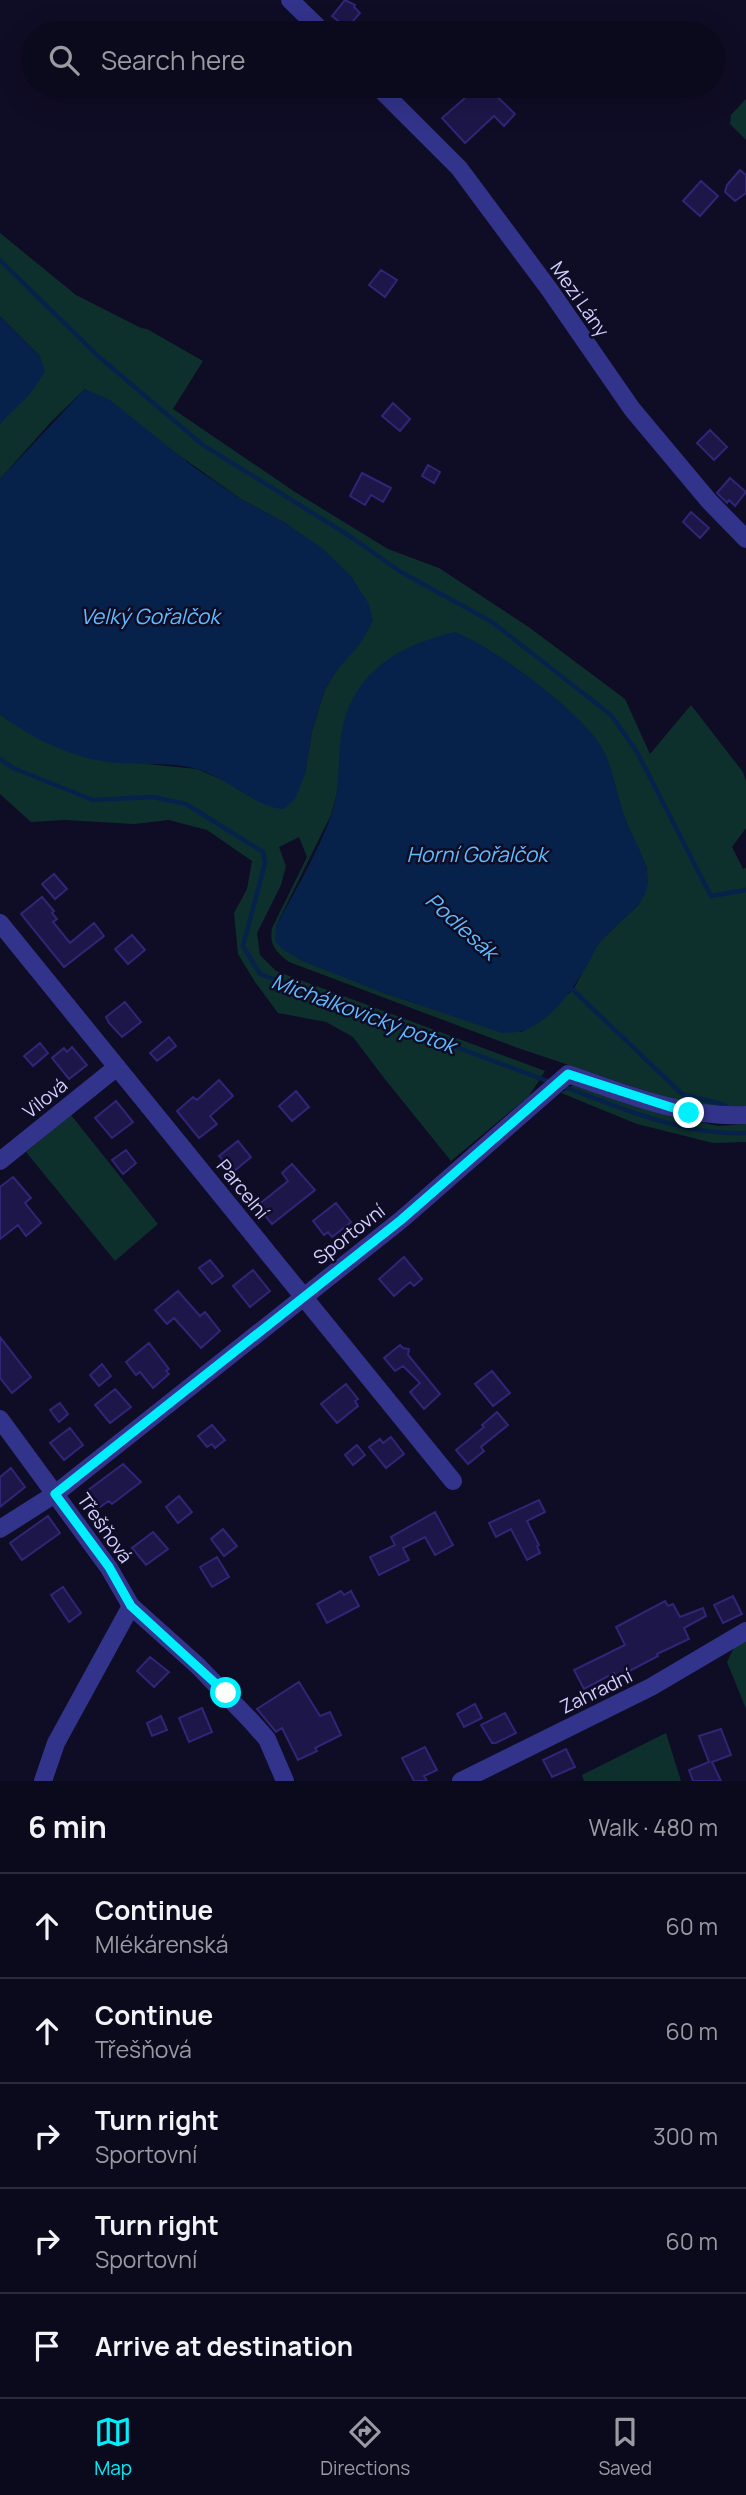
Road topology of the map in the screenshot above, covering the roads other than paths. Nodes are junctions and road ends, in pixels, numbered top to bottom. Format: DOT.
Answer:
graph roads {
  1 [pos="290,0"];
  2 [pos="312,21"];
  3 [pos="389,98"];
  4 [pos="746,539"];
  5 [pos="0,923"];
  6 [pos="117,1067"];
  7 [pos="746,1115"];
  8 [pos="0,1161"];
  9 [pos="303,1297"];
  10 [pos="0,1419"];
  11 [pos="453,1481"];
  12 [pos="55,1494"];
  13 [pos="0,1529"];
  14 [pos="131,1606"];
  15 [pos="746,1631"];
  16 [pos="43,1781"];
  17 [pos="285,1781"];
  18 [pos="461,1781"];
  1 -- 2 [label="street"];
  3 -- 4 [label="street, Mezi Lány"];
  5 -- 6 [label="street, Parcelní"];
  6 -- 8 [label="street, Vilová"];
  6 -- 9 [label="street, Parcelní"];
  7 -- 9 [label="street, Sportovní"];
  9 -- 11 [label="street, Parcelní"];
  9 -- 12 [label="street, Sportovní"];
  10 -- 12 [label="street, Třešňová"];
  12 -- 13 [label="street, Sportovní"];
  12 -- 14 [label="street, Třešňová"];
  14 -- 16 [label="street"];
  14 -- 17 [label="street, Třešňová"];
  15 -- 18 [label="street, Zahradní"];
}
